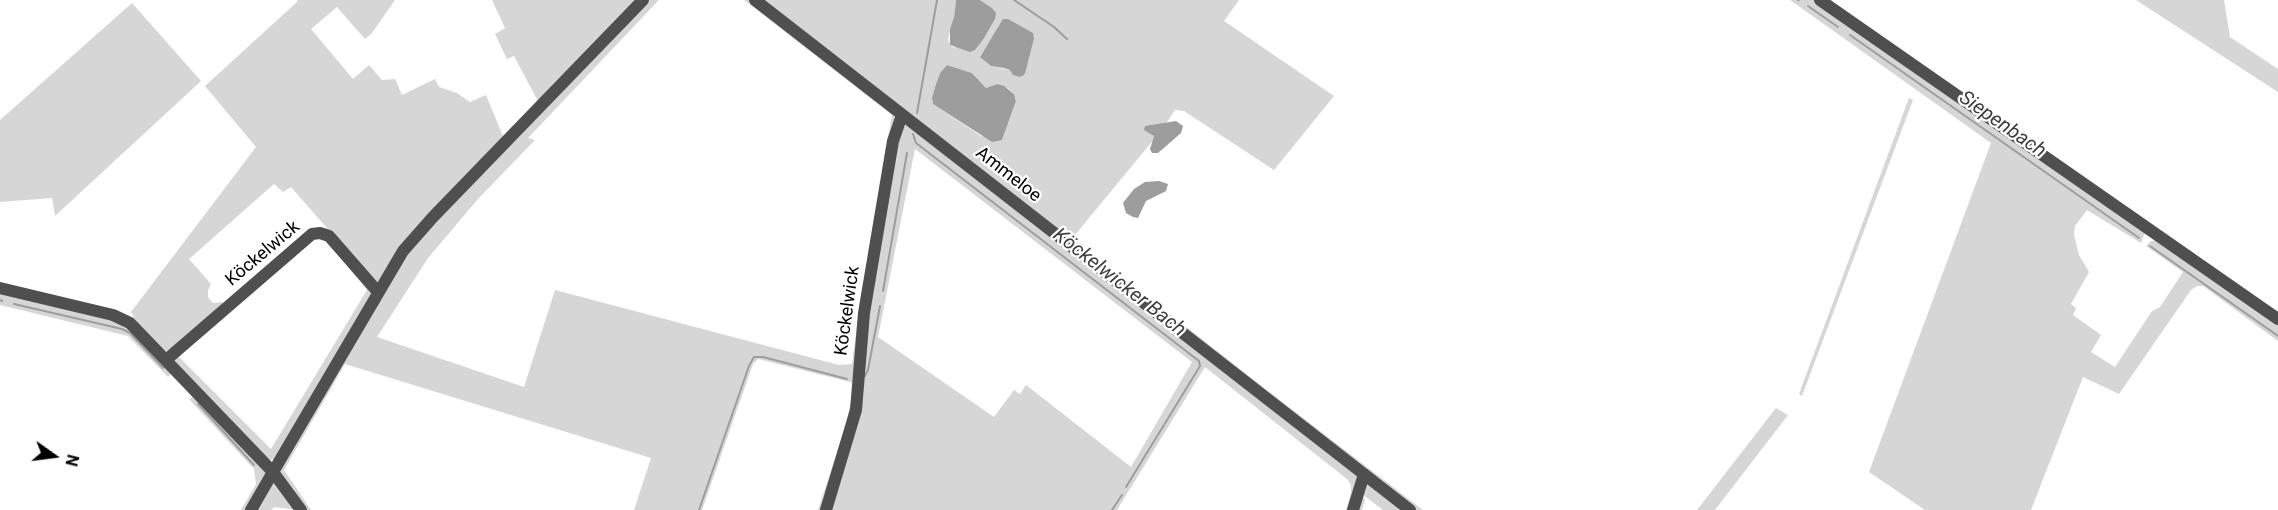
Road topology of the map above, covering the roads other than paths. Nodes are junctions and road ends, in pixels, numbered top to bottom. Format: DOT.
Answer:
graph roads {
  1 [pos="643,0"];
  2 [pos="755,0"];
  3 [pos="1821,0"];
  4 [pos="902,115"];
  5 [pos="0,288"];
  6 [pos="378,292"];
  7 [pos="2278,319"];
  8 [pos="166,360"];
  9 [pos="273,472"];
  10 [pos="1364,474"];
  11 [pos="251,510"];
  12 [pos="301,510"];
  13 [pos="826,510"];
  14 [pos="1353,510"];
  15 [pos="1410,510"];
  1 -- 6 [label="street"];
  2 -- 4 [label="street, Ammeloe"];
  3 -- 7 [label="street"];
  4 -- 10 [label="street, Ammeloe"];
  4 -- 13 [label="street, Köckelwick"];
  5 -- 8 [label="street"];
  6 -- 8 [label="street, Köckelwick"];
  6 -- 9 [label="street"];
  8 -- 9 [label="street"];
  9 -- 11 [label="street"];
  9 -- 12 [label="street"];
  10 -- 14 [label="street"];
  10 -- 15 [label="street, Ammeloe"];
}
